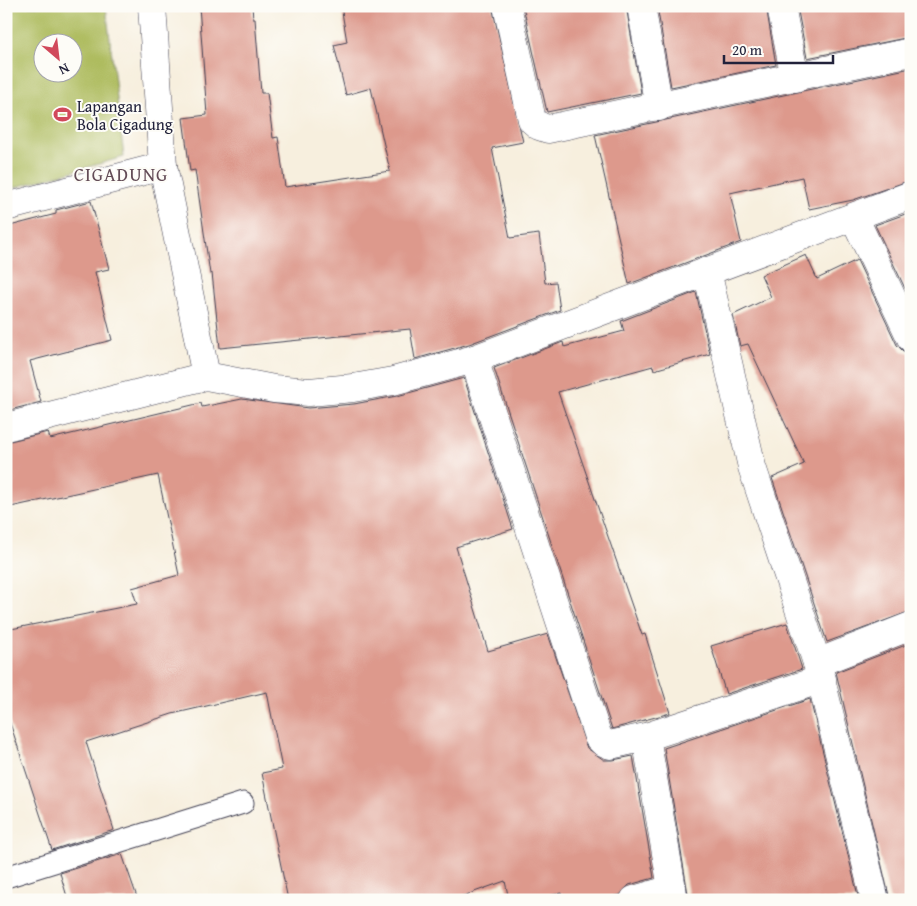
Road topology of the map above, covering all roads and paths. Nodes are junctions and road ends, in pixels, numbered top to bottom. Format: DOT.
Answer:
graph roads {
  1 [pos="152,6"];
  2 [pos="507,6"];
  3 [pos="641,6"];
  4 [pos="781,6"];
  5 [pos="911,52"];
  6 [pos="795,78"];
  7 [pos="659,107"];
  8 [pos="163,166"];
  9 [pos="911,195"];
  10 [pos="6,206"];
  11 [pos="854,217"];
  12 [pos="707,271"];
  13 [pos="911,338"];
  14 [pos="474,360"];
  15 [pos="206,376"];
  16 [pos="6,427"];
  17 [pos="911,626"];
  18 [pos="820,671"];
  19 [pos="646,737"];
  20 [pos="243,802"];
  21 [pos="6,878"];
  22 [pos="673,894"];
  23 [pos="634,900"];
  24 [pos="875,900"];
  1 -- 8 [label="street"];
  2 -- 7 [label="street"];
  3 -- 7 [label="street"];
  4 -- 6 [label="street"];
  5 -- 6 [label="street"];
  6 -- 7 [label="street"];
  8 -- 10 [label="street"];
  8 -- 15 [label="street"];
  9 -- 11 [label="street"];
  11 -- 12 [label="street"];
  11 -- 13 [label="street"];
  12 -- 14 [label="street"];
  12 -- 18 [label="street"];
  14 -- 15 [label="street"];
  14 -- 19 [label="street"];
  15 -- 16 [label="street"];
  17 -- 18 [label="street"];
  18 -- 19 [label="street"];
  18 -- 24 [label="street"];
  19 -- 22 [label="street"];
  20 -- 21 [label="lane"];
  22 -- 23 [label="street"];
}
